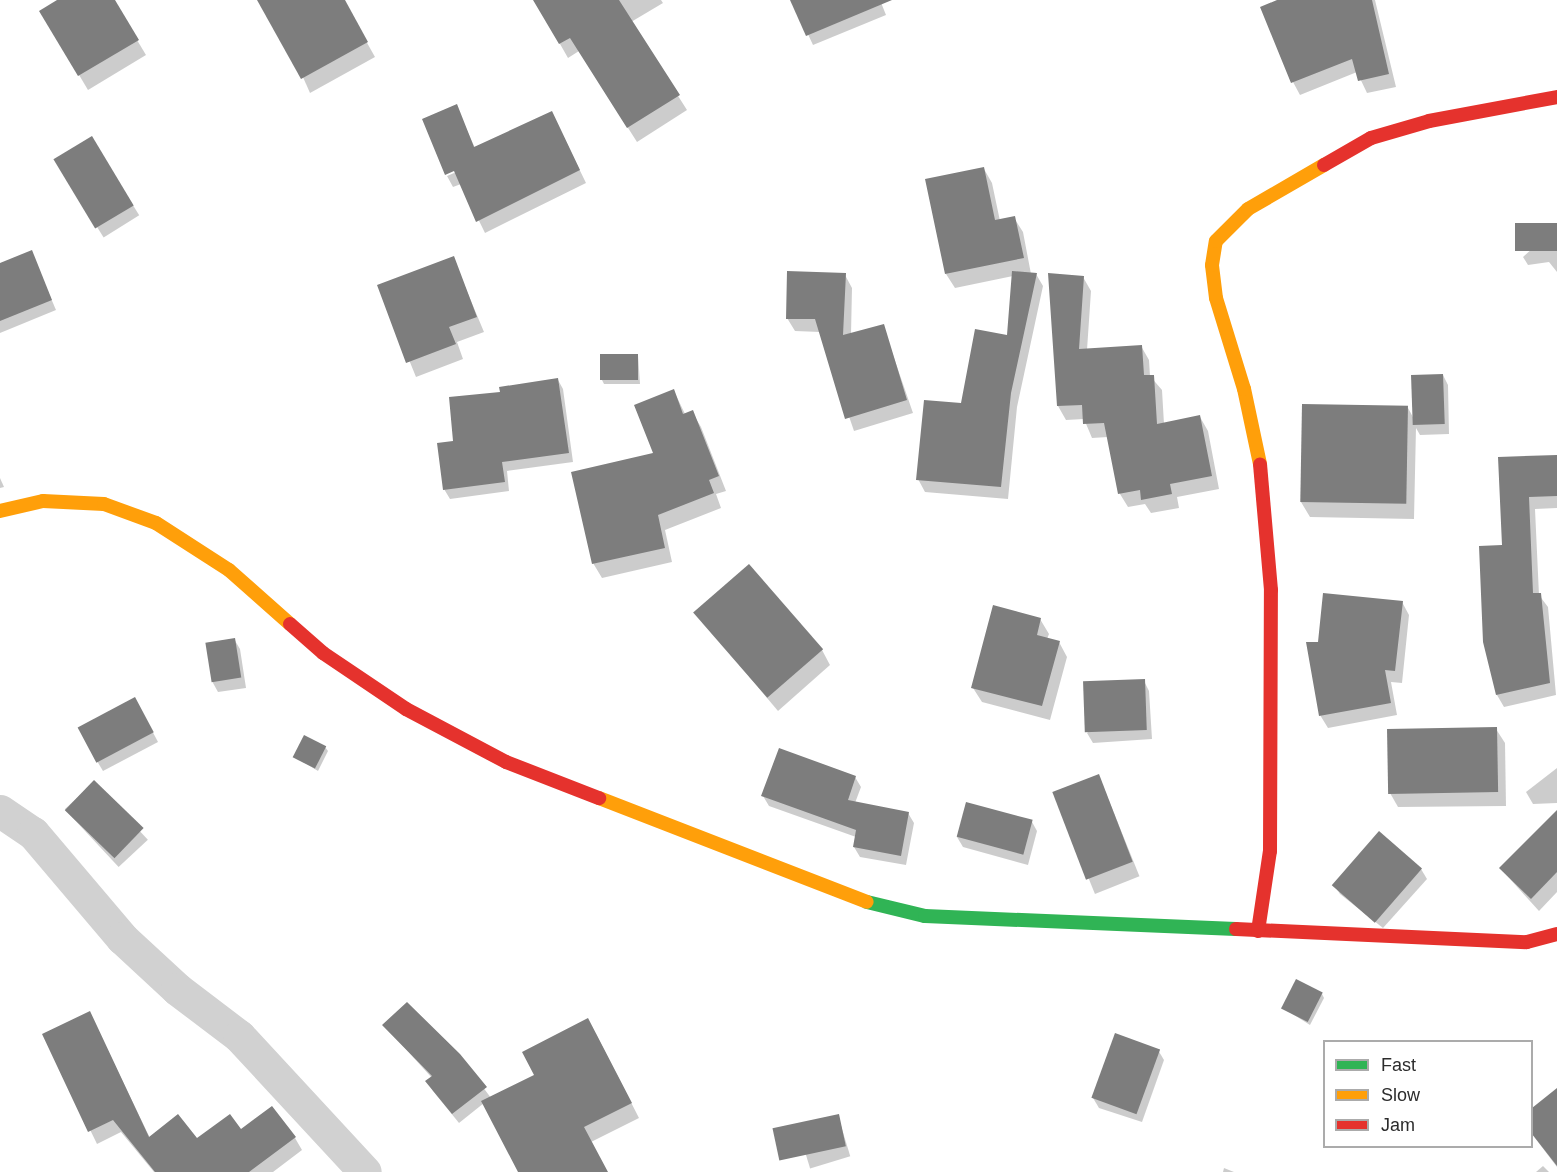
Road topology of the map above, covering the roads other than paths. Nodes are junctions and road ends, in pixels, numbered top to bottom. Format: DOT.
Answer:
graph roads {
  1 [pos="1557,96"];
  2 [pos="0,511"];
  3 [pos="0,811"];
  4 [pos="1258,931"];
  5 [pos="1557,934"];
  6 [pos="365,1172"];
  1 -- 4 [label="street"];
  2 -- 4 [label="street"];
  3 -- 6 [label="street"];
  4 -- 5 [label="street"];
}
